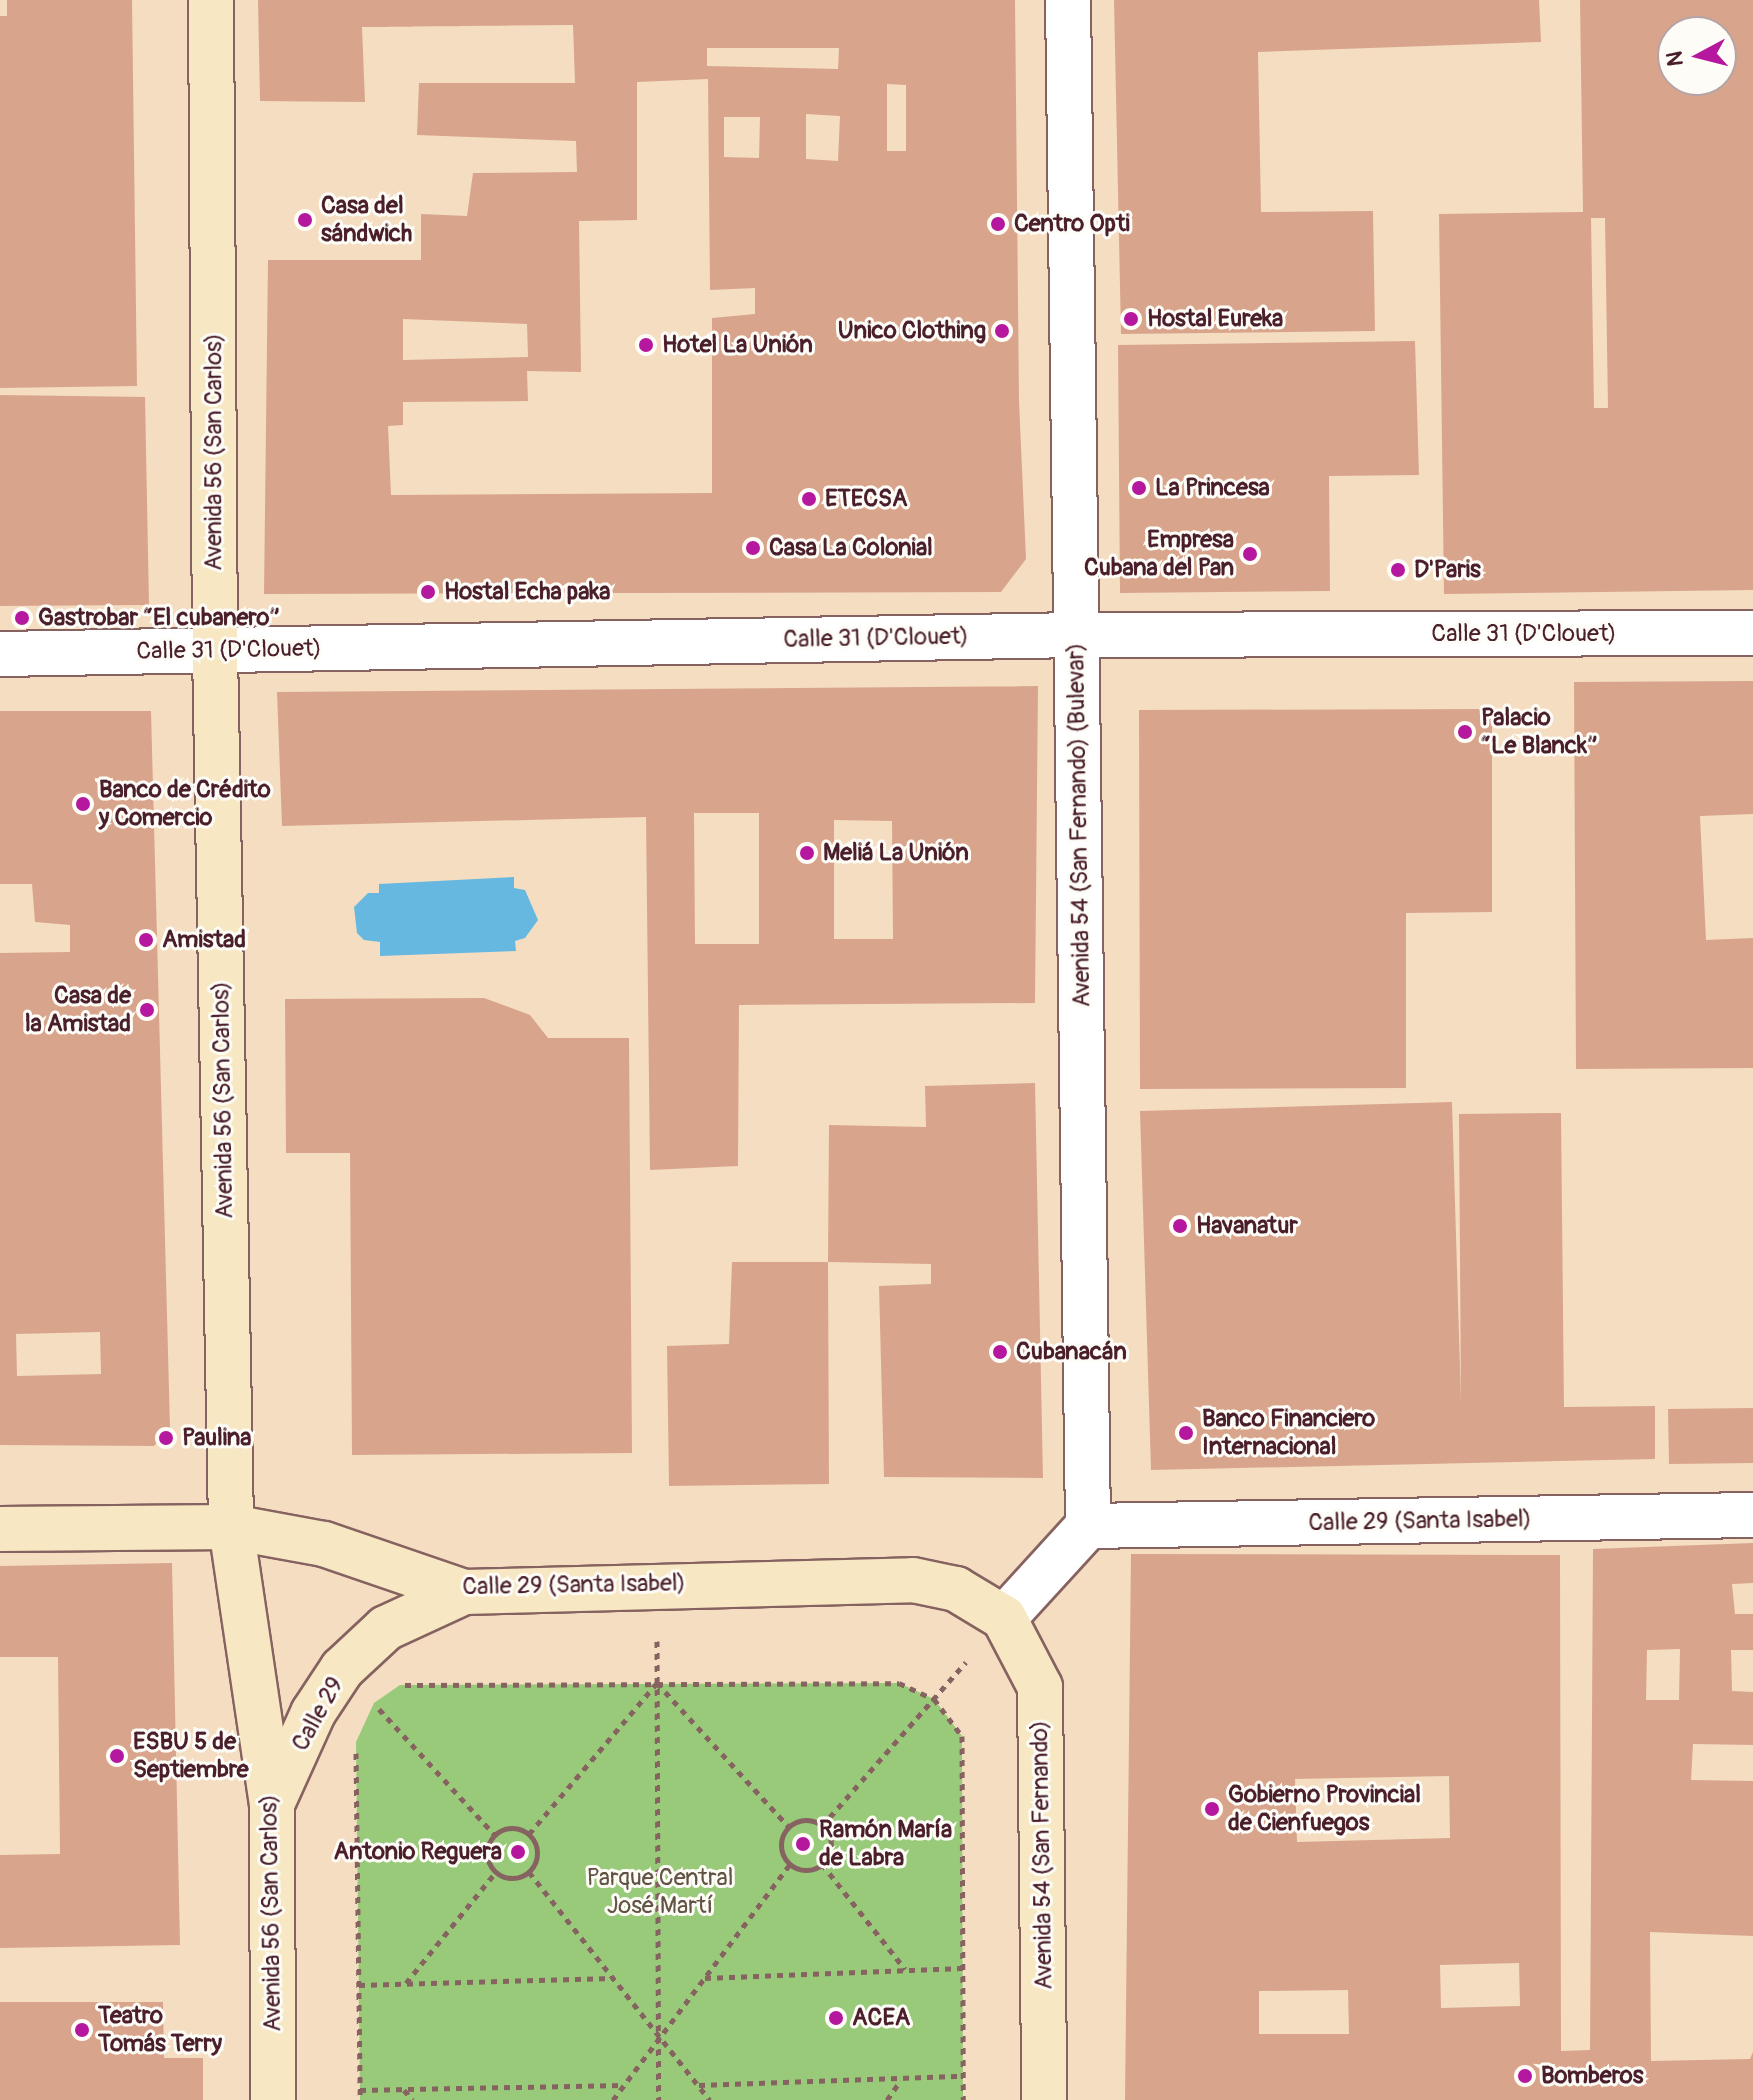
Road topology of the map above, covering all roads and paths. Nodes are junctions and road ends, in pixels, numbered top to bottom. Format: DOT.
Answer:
graph roads {
  1 [pos="211,0"];
  2 [pos="1068,0"];
  3 [pos="1753,633"];
  4 [pos="1076,635"];
  5 [pos="215,651"];
  6 [pos="0,654"];
  7 [pos="1753,1515"];
  8 [pos="1088,1526"];
  9 [pos="231,1527"];
  10 [pos="0,1529"];
  11 [pos="656,1584"];
  12 [pos="464,1592"];
  13 [pos="1004,1618"];
  14 [pos="342,1669"];
  15 [pos="657,1683"];
  16 [pos="934,1699"];
  17 [pos="374,1703"];
  18 [pos="368,1716"];
  19 [pos="356,1742"];
  20 [pos="272,1804"];
  21 [pos="822,1826"];
  22 [pos="789,1827"];
  23 [pos="529,1834"];
  24 [pos="495,1835"];
  25 [pos="790,1864"];
  26 [pos="822,1864"];
  27 [pos="496,1872"];
  28 [pos="529,1872"];
  29 [pos="963,1968"];
  30 [pos="906,1970"];
  31 [pos="614,1978"];
  32 [pos="704,1978"];
  33 [pos="405,1983"];
  34 [pos="359,1985"];
  35 [pos="658,2037"];
  36 [pos="963,2076"];
  37 [pos="902,2079"];
  38 [pos="624,2085"];
  39 [pos="698,2085"];
  40 [pos="360,2090"];
  41 [pos="404,2090"];
  42 [pos="273,2100"];
  43 [pos="360,2100"];
  44 [pos="413,2100"];
  45 [pos="613,2100"];
  46 [pos="659,2100"];
  47 [pos="710,2100"];
  48 [pos="887,2100"];
  49 [pos="963,2100"];
  50 [pos="1044,2100"];
  1 -- 5 [label="main road, Avenida 56 (San Carlos)"];
  2 -- 4 [label="street, Avenida 54 (San Fernando) (Bulevar)"];
  3 -- 4 [label="street, Calle 31 (D'Clouet)"];
  4 -- 5 [label="street, Calle 31 (D'Clouet)"];
  4 -- 8 [label="street, Avenida 54 (San Fernando) (Bulevar)"];
  5 -- 6 [label="street, Calle 31 (D'Clouet)"];
  5 -- 9 [label="main road, Avenida 56 (San Carlos)"];
  7 -- 8 [label="street, Calle 29 (Santa Isabel)"];
  8 -- 13 [label="street"];
  9 -- 10 [label="main road, Calle 29 (Santa Isabel)"];
  9 -- 12 [label="main road, Calle 29 (Santa Isabel)"];
  9 -- 20 [label="main road, Avenida 56 (San Carlos)"];
  11 -- 12 [label="main road, Calle 29 (Santa Isabel)"];
  11 -- 13 [label="main road, Calle 29 (Santa Isabel)"];
  11 -- 15 [label="path"];
  12 -- 14 [label="main road, Calle 29"];
  13 -- 16 [label="path"];
  13 -- 50 [label="main road, Avenida 54 (San Fernando)"];
  14 -- 17 [label="path"];
  14 -- 20 [label="main road, Calle 29"];
  15 -- 16 [label="path"];
  15 -- 17 [label="path"];
  15 -- 22 [label="path"];
  15 -- 23 [label="path"];
  15 -- 35 [label="path"];
  16 -- 21 [label="path"];
  16 -- 29 [label="path"];
  17 -- 18 [label="path"];
  17 -- 24 [label="path"];
  19 -- 34 [label="path"];
  20 -- 42 [label="main road, Avenida 56 (San Carlos)"];
  21 -- 22 [label="path"];
  21 -- 26 [label="path"];
  22 -- 25 [label="path"];
  23 -- 24 [label="path"];
  23 -- 28 [label="path"];
  24 -- 27 [label="path"];
  25 -- 26 [label="path"];
  25 -- 32 [label="path"];
  26 -- 30 [label="path"];
  27 -- 28 [label="path"];
  27 -- 33 [label="path"];
  28 -- 31 [label="path"];
  29 -- 30 [label="path"];
  29 -- 36 [label="path"];
  30 -- 32 [label="path"];
  31 -- 33 [label="path"];
  31 -- 35 [label="path"];
  32 -- 35 [label="path"];
  33 -- 34 [label="path"];
  34 -- 40 [label="path"];
  35 -- 38 [label="path"];
  35 -- 39 [label="path"];
  35 -- 46 [label="path"];
  36 -- 37 [label="path"];
  36 -- 49 [label="path"];
  37 -- 39 [label="path"];
  37 -- 48 [label="path"];
  38 -- 41 [label="path"];
  38 -- 45 [label="path"];
  39 -- 47 [label="path"];
  40 -- 41 [label="path"];
  40 -- 43 [label="path"];
  41 -- 44 [label="path"];
}
